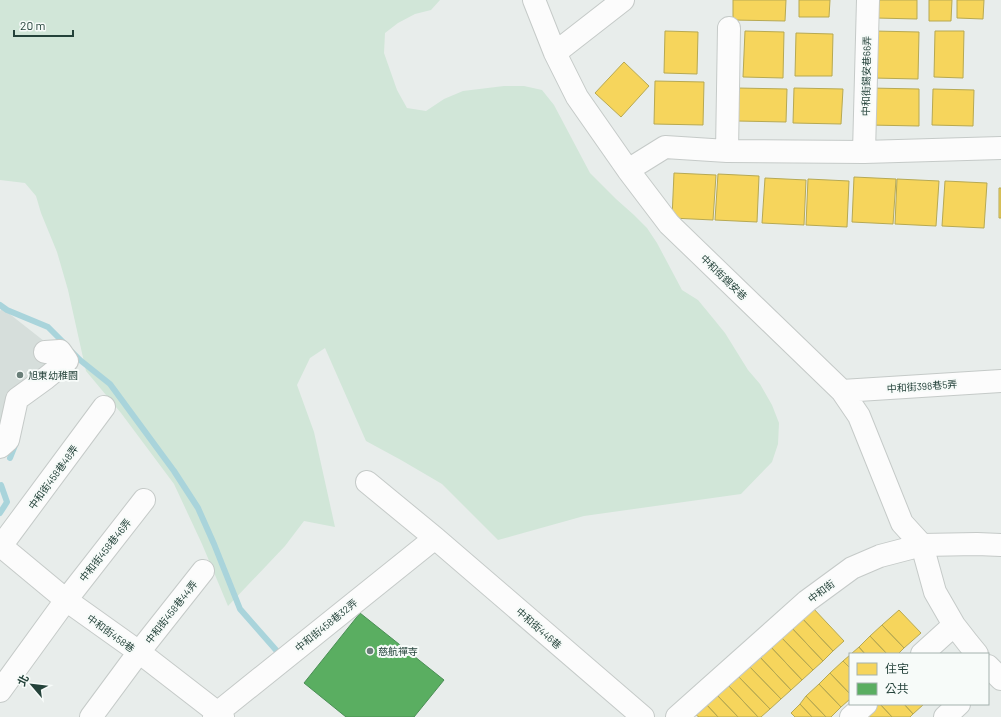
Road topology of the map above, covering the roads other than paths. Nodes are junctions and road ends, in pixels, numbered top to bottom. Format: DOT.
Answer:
graph roads {
  1 [pos="534,0"];
  2 [pos="623,0"];
  3 [pos="868,0"];
  4 [pos="729,28"];
  5 [pos="555,52"];
  6 [pos="1001,148"];
  7 [pos="727,151"];
  8 [pos="864,152"];
  9 [pos="628,170"];
  10 [pos="45,352"];
  11 [pos="1001,381"];
  12 [pos="842,391"];
  13 [pos="104,407"];
  14 [pos="0,447"];
  15 [pos="367,482"];
  16 [pos="144,500"];
  17 [pos="435,538"];
  18 [pos="1,544"];
  19 [pos="922,545"];
  20 [pos="1001,545"];
  21 [pos="203,571"];
  22 [pos="66,600"];
  23 [pos="954,625"];
  24 [pos="138,652"];
  25 [pos="923,653"];
  26 [pos="976,653"];
  27 [pos="0,691"];
  28 [pos="865,705"];
  29 [pos="958,705"];
  30 [pos="218,716"];
  31 [pos="91,717"];
  32 [pos="643,717"];
  33 [pos="677,717"];
  34 [pos="851,717"];
  35 [pos="945,717"];
  1 -- 5 [label="street, 中和街錫安巷"];
  2 -- 5 [label="street"];
  3 -- 8 [label="street, 中和街錫安巷66弄"];
  4 -- 7 [label="street"];
  5 -- 9 [label="street, 中和街錫安巷"];
  6 -- 8 [label="street"];
  7 -- 8 [label="street"];
  7 -- 9 [label="street"];
  9 -- 12 [label="street, 中和街錫安巷"];
  10 -- 14 [label="street"];
  11 -- 12 [label="street, 中和街398巷5弄"];
  12 -- 19 [label="street, 中和街錫安巷"];
  13 -- 18 [label="street, 中和街458巷48弄"];
  15 -- 17 [label="street, 中和街446巷"];
  16 -- 22 [label="street, 中和街458巷46弄"];
  17 -- 30 [label="street, 中和街458巷32弄"];
  17 -- 32 [label="street, 中和街446巷"];
  18 -- 22 [label="street, 中和街458巷"];
  19 -- 20 [label="street, 中和街"];
  19 -- 23 [label="street"];
  19 -- 33 [label="street, 中和街"];
  21 -- 24 [label="street, 中和街458巷44弄"];
  22 -- 24 [label="street, 中和街458巷"];
  22 -- 27 [label="street, 中和街458巷46弄"];
  23 -- 25 [label="street"];
  23 -- 26 [label="street"];
  24 -- 30 [label="street, 中和街458巷"];
  24 -- 31 [label="street, 中和街458巷44弄"];
  28 -- 34 [label="street"];
  29 -- 35 [label="street"];
}
